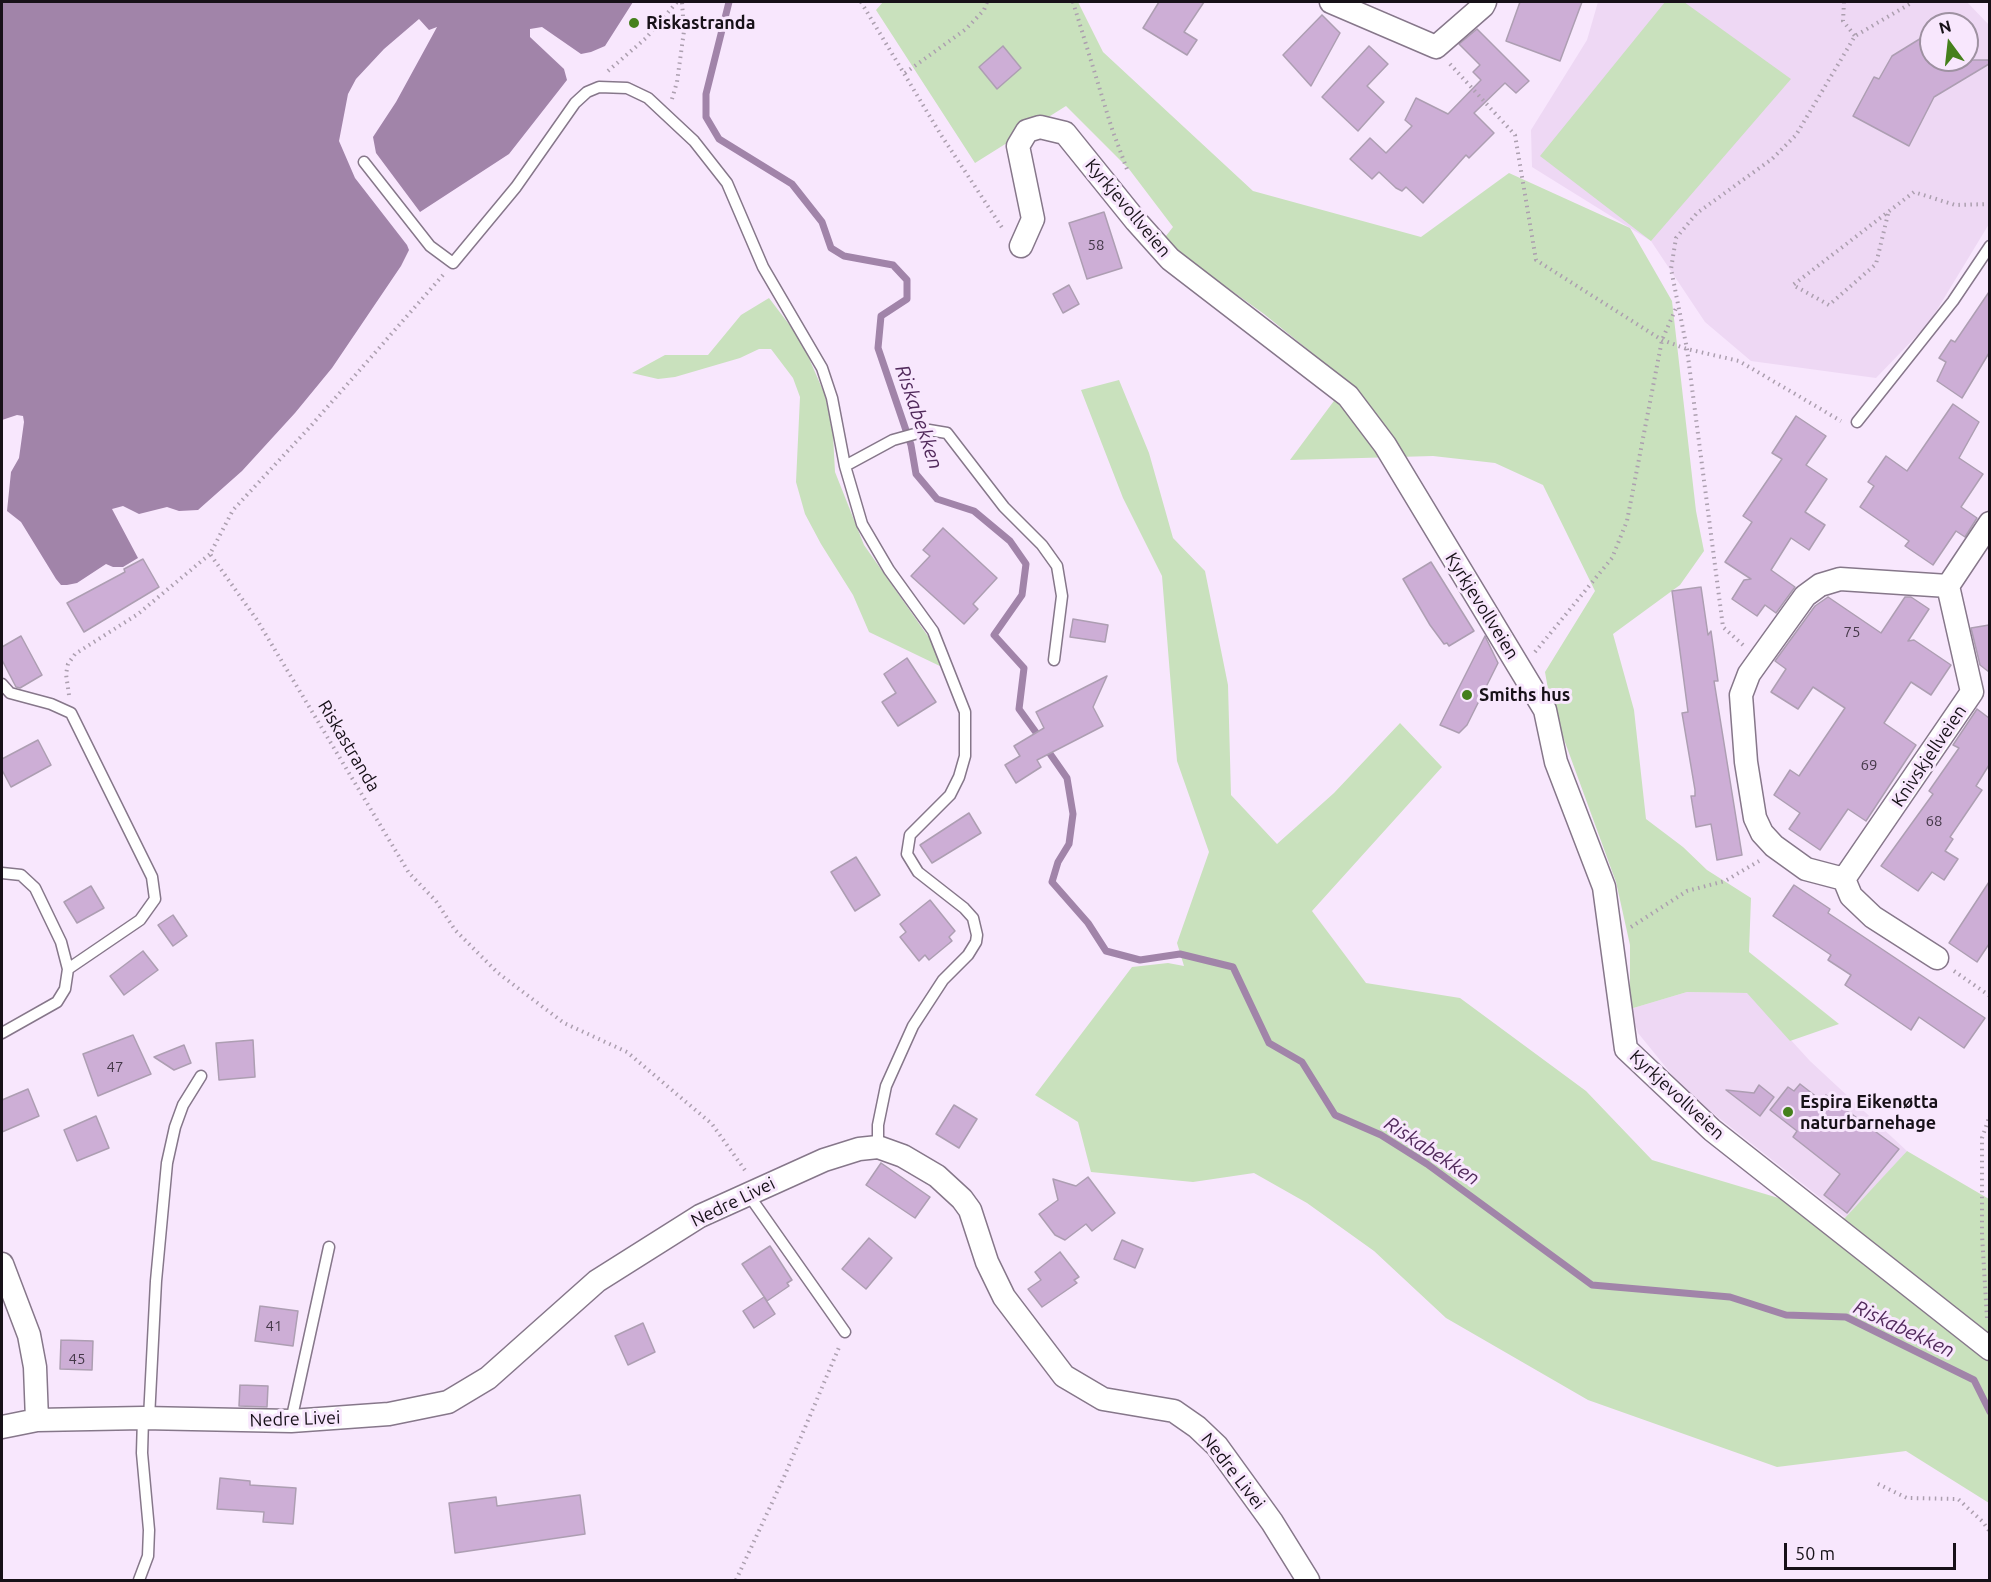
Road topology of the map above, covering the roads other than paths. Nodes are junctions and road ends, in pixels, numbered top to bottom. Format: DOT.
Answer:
graph roads {
  1 [pos="1331,2"];
  2 [pos="1485,2"];
  3 [pos="364,162"];
  4 [pos="1021,246"];
  5 [pos="1989,246"];
  6 [pos="1857,422"];
  7 [pos="845,466"];
  8 [pos="1989,523"];
  9 [pos="1948,586"];
  10 [pos="1054,660"];
  11 [pos="2,684"];
  12 [pos="2,873"];
  13 [pos="1844,879"];
  14 [pos="1937,958"];
  15 [pos="68,969"];
  16 [pos="2,1033"];
  17 [pos="201,1076"];
  18 [pos="878,1147"];
  19 [pos="753,1191"];
  20 [pos="329,1247"];
  21 [pos="2,1264"];
  22 [pos="845,1332"];
  23 [pos="1989,1349"];
  24 [pos="146,1418"];
  25 [pos="37,1419"];
  26 [pos="291,1421"];
  27 [pos="2,1427"];
  28 [pos="139,1581"];
  29 [pos="1308,1581"];
  1 -- 2 [label="street"];
  3 -- 7 [label="lane"];
  4 -- 23 [label="street, Kyrkjevollveien"];
  5 -- 6 [label="lane"];
  7 -- 10 [label="lane"];
  7 -- 18 [label="lane"];
  8 -- 9 [label="street"];
  9 -- 13 [label="street, Knivskjellveien"];
  9 -- 13 [label="street"];
  11 -- 15 [label="lane"];
  12 -- 15 [label="lane"];
  13 -- 14 [label="street"];
  15 -- 16 [label="lane"];
  17 -- 24 [label="lane"];
  18 -- 19 [label="street, Nedre Livei"];
  18 -- 29 [label="street, Nedre Livei"];
  19 -- 22 [label="lane"];
  19 -- 26 [label="street, Nedre Livei"];
  20 -- 26 [label="lane"];
  21 -- 25 [label="street"];
  24 -- 25 [label="street, Nedre Livei"];
  24 -- 26 [label="street, Nedre Livei"];
  24 -- 28 [label="lane"];
  25 -- 27 [label="street, Nedre Livei"];
}
